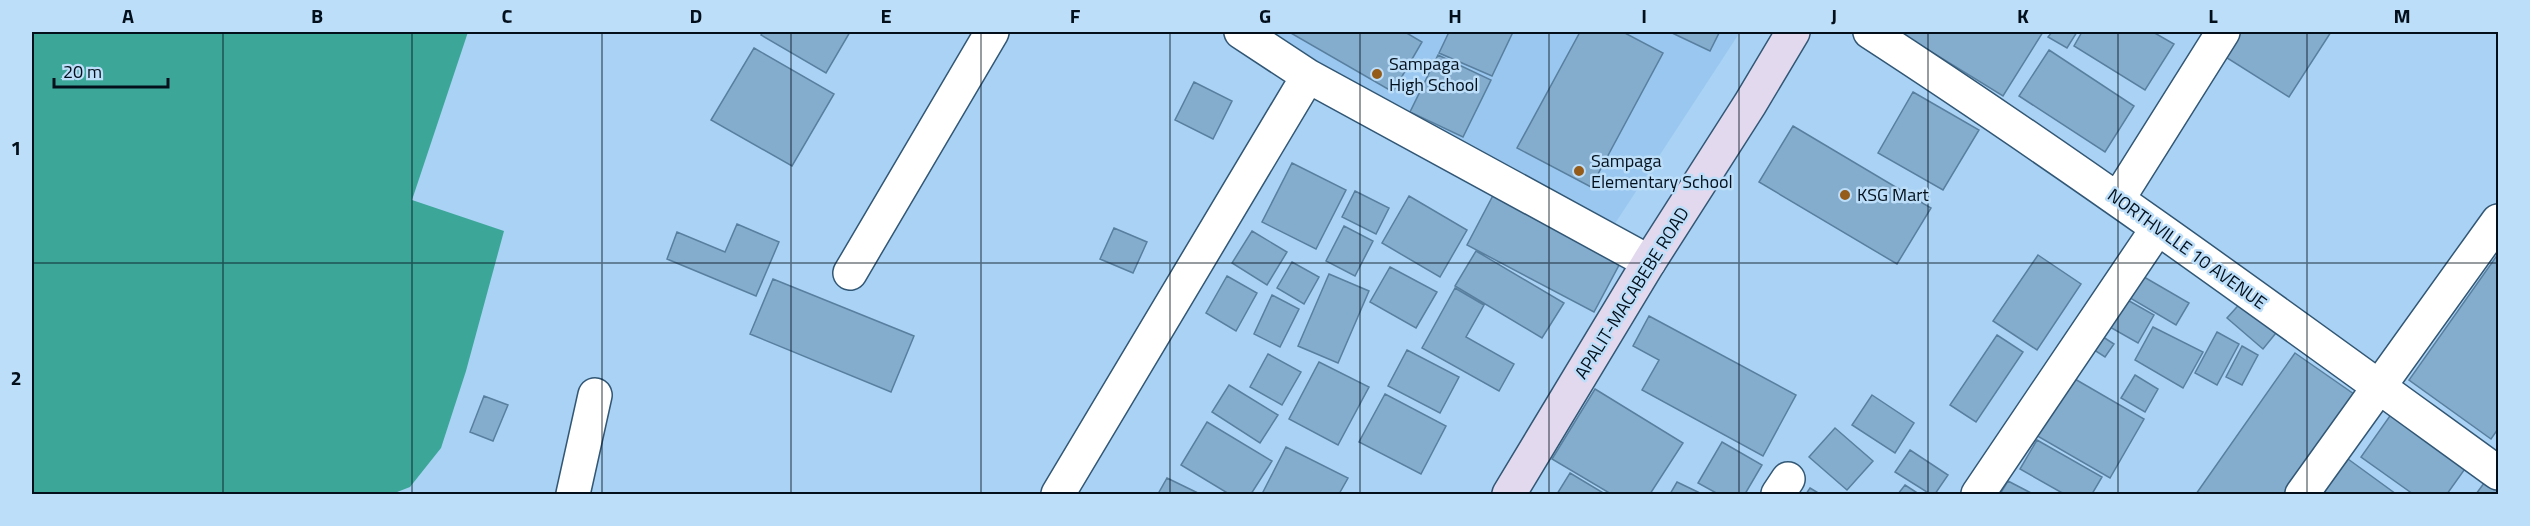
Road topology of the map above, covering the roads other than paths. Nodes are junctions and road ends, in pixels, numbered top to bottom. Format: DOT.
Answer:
graph roads {
  1 [pos="992,32"];
  2 [pos="1241,32"];
  3 [pos="1793,32"];
  4 [pos="1870,32"];
  5 [pos="2223,32"];
  6 [pos="1308,76"];
  7 [pos="2118,199"];
  8 [pos="2499,220"];
  9 [pos="2157,229"];
  10 [pos="1649,262"];
  11 [pos="850,273"];
  12 [pos="2378,386"];
  13 [pos="595,395"];
  14 [pos="2499,474"];
  15 [pos="573,495"];
  16 [pos="1058,495"];
  17 [pos="1509,495"];
  18 [pos="1978,495"];
  19 [pos="2302,495"];
  1 -- 11 [label="street"];
  2 -- 6 [label="street"];
  3 -- 10 [label="main road, APALIT-MACABEBE ROAD"];
  4 -- 7 [label="street, NORTHVILLE 10 AVENUE"];
  5 -- 7 [label="street"];
  6 -- 10 [label="street"];
  6 -- 16 [label="street"];
  7 -- 9 [label="street, NORTHVILLE 10 AVENUE"];
  8 -- 12 [label="street"];
  9 -- 12 [label="street, NORTHVILLE 10 AVENUE"];
  9 -- 18 [label="street"];
  10 -- 17 [label="main road, APALIT-MACABEBE ROAD"];
  12 -- 14 [label="street, NORTHVILLE 10 AVENUE"];
  12 -- 19 [label="street"];
  13 -- 15 [label="street"];
}
